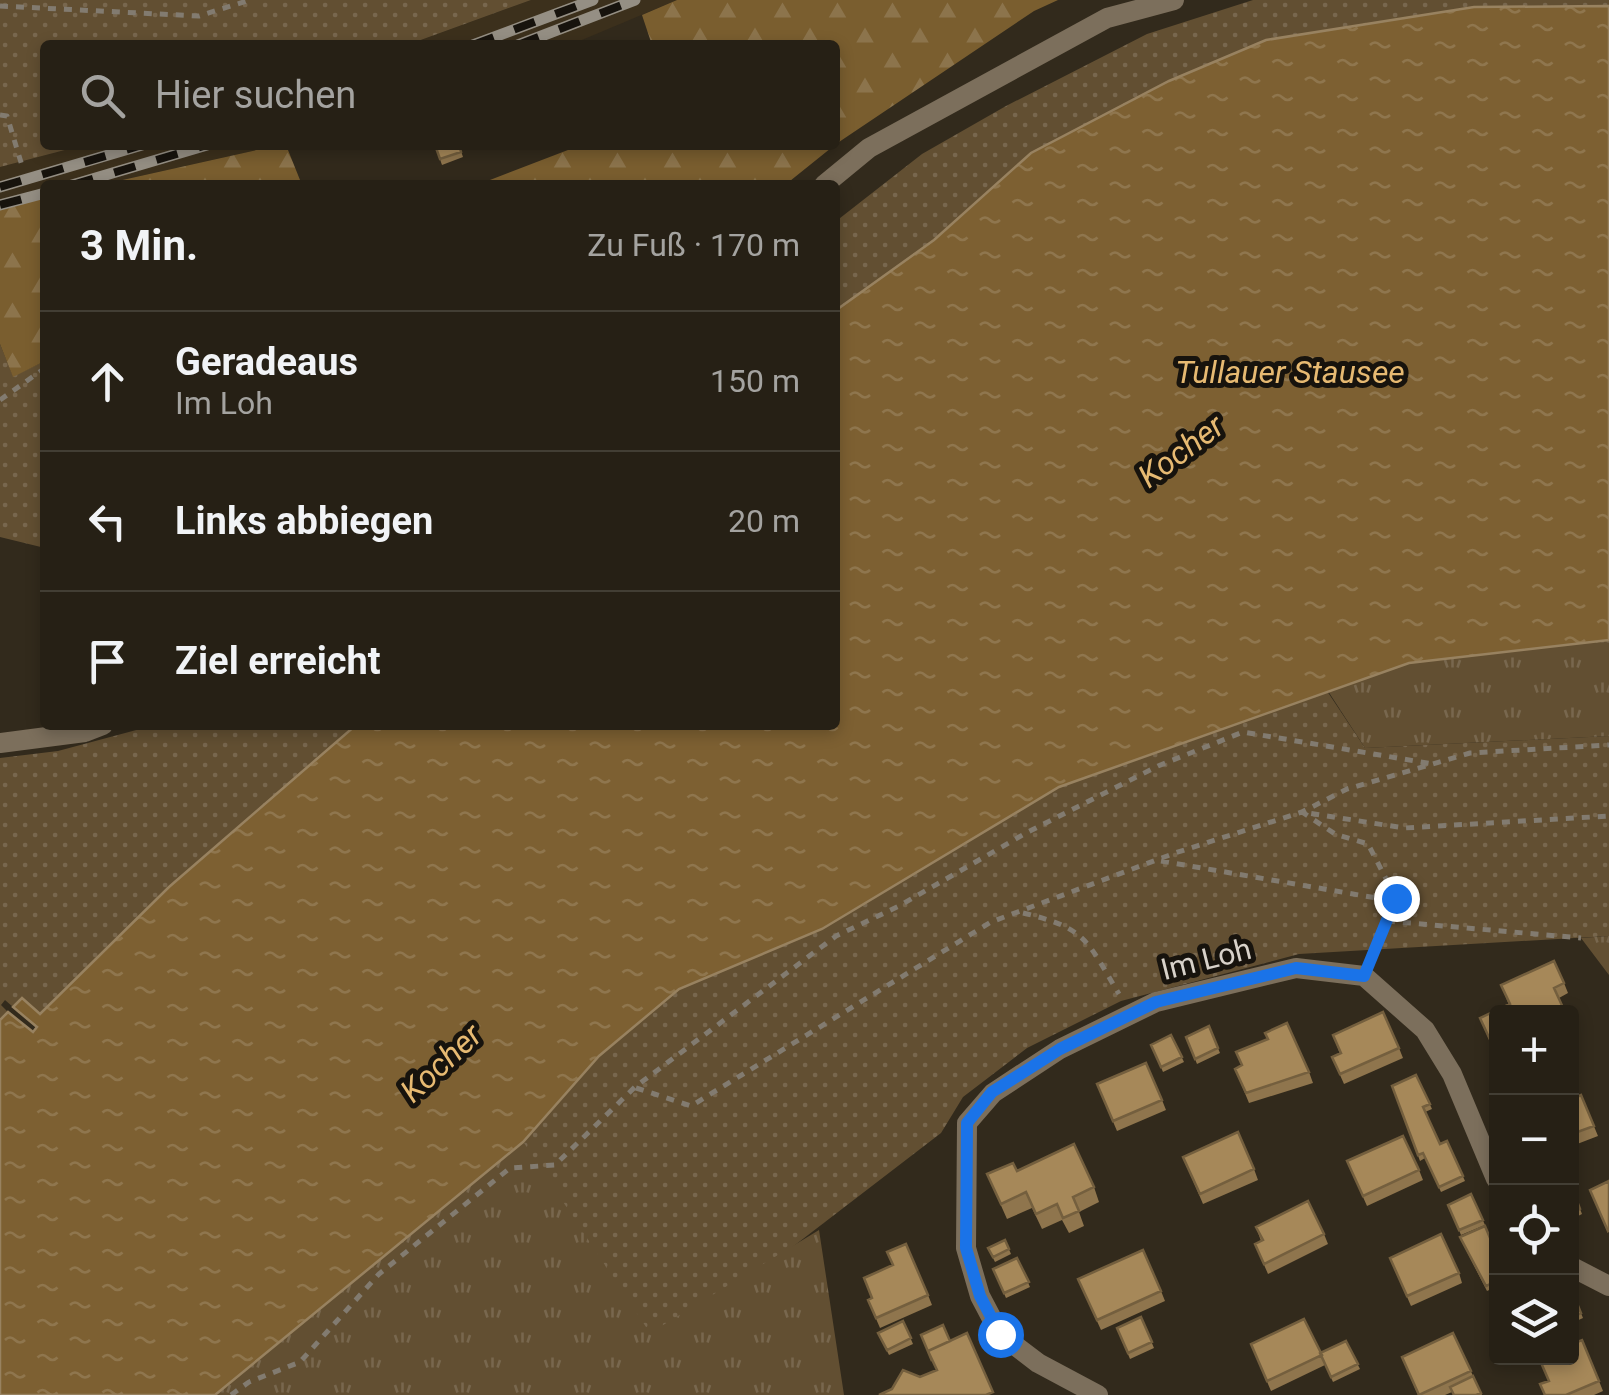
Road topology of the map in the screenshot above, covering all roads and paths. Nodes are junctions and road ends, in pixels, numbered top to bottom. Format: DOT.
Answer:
graph roads {
  1 [pos="250,0"];
  2 [pos="1174,0"];
  3 [pos="0,6"];
  4 [pos="0,115"];
  5 [pos="23,169"];
  6 [pos="830,180"];
  7 [pos="40,372"];
  8 [pos="0,400"];
  9 [pos="89,730"];
  10 [pos="0,743"];
  11 [pos="1609,744"];
  12 [pos="1433,764"];
  13 [pos="1302,812"];
  14 [pos="1609,816"];
  15 [pos="1157,860"];
  16 [pos="1394,901"];
  17 [pos="1020,912"];
  18 [pos="1387,921"];
  19 [pos="1580,938"];
  20 [pos="1364,976"];
  21 [pos="1131,1014"];
  22 [pos="635,1087"];
  23 [pos="1489,1162"];
  24 [pos="1579,1271"];
  25 [pos="1609,1286"];
  26 [pos="231,1395"];
  27 [pos="1098,1395"];
  1 -- 3 [label="path"];
  2 -- 6 [label="street"];
  4 -- 5 [label="path"];
  7 -- 8 [label="path"];
  9 -- 10 [label="street"];
  11 -- 12 [label="path"];
  12 -- 13 [label="path"];
  12 -- 22 [label="path"];
  13 -- 14 [label="path"];
  13 -- 15 [label="path"];
  13 -- 16 [label="path"];
  15 -- 16 [label="path"];
  15 -- 17 [label="path"];
  16 -- 18 [label="path"];
  17 -- 21 [label="path"];
  17 -- 22 [label="path"];
  18 -- 19 [label="path"];
  18 -- 20 [label="path"];
  20 -- 21 [label="street, Im Loh"];
  20 -- 23 [label="street"];
  21 -- 27 [label="street, Im Loh"];
  22 -- 26 [label="path"];
  24 -- 25 [label="street"];
}
